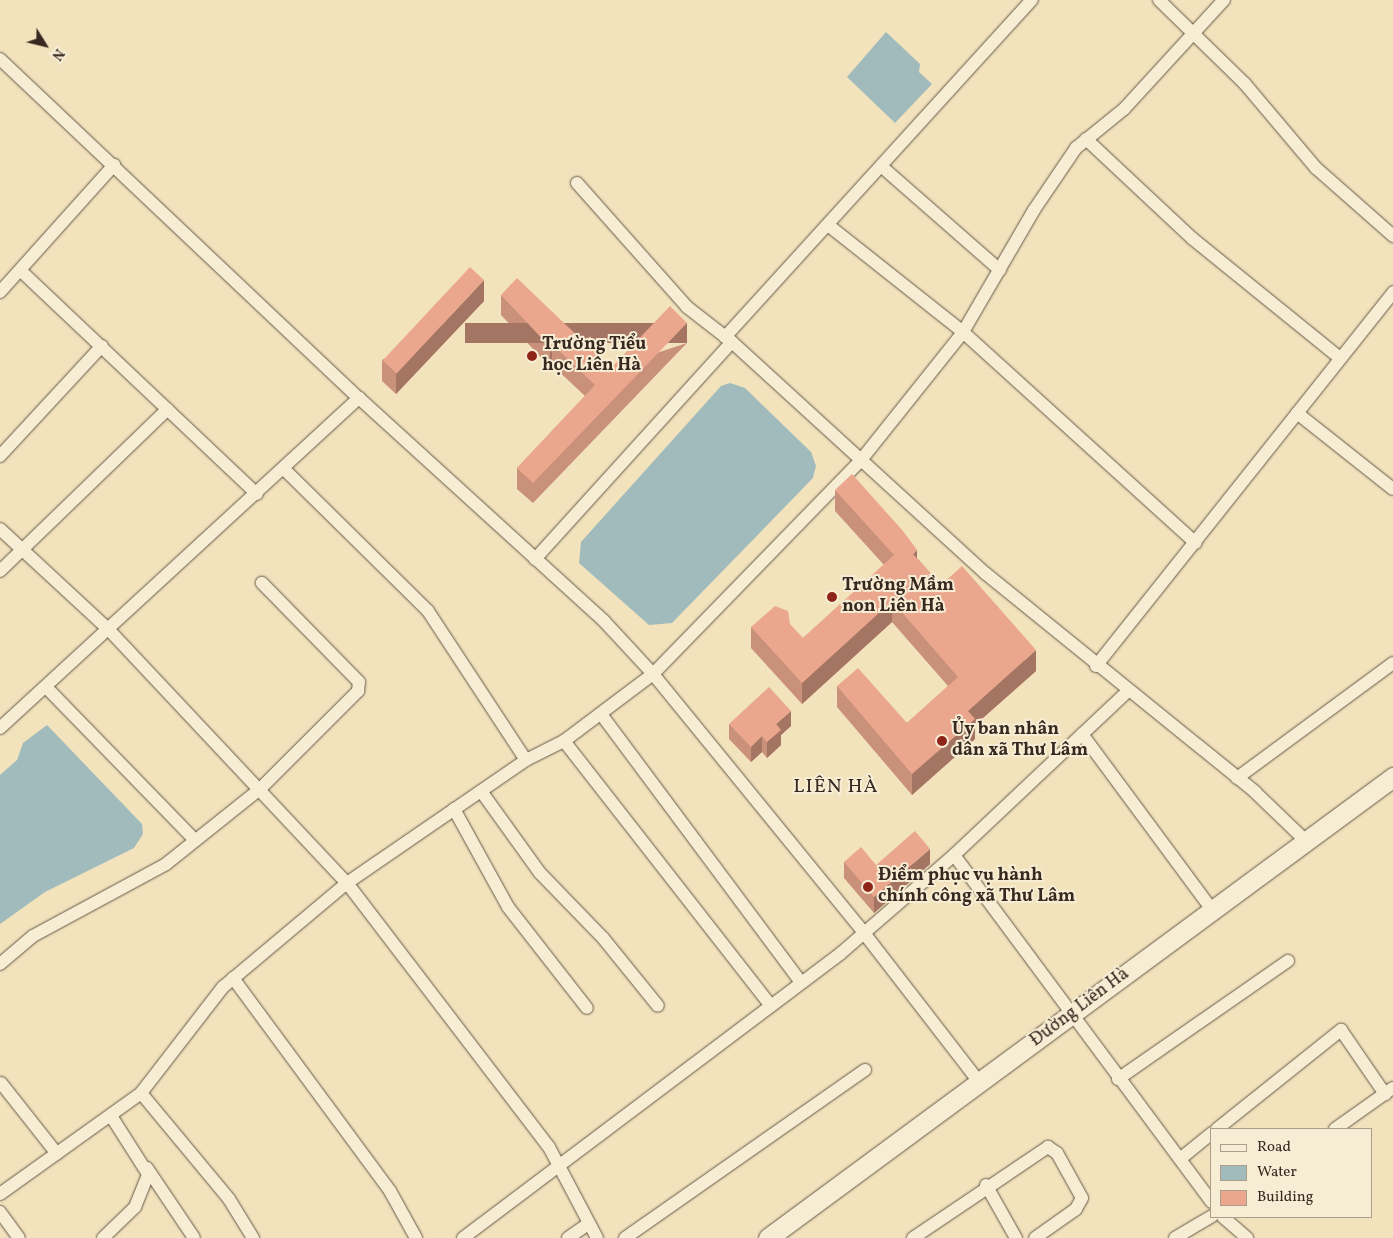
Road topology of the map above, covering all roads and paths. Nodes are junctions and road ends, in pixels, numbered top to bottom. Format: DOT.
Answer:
graph roads {
  1 [pos="1032,0"];
  2 [pos="1159,0"];
  3 [pos="1224,0"];
  4 [pos="1194,34"];
  5 [pos="0,59"];
  6 [pos="1086,139"];
  7 [pos="114,165"];
  8 [pos="881,166"];
  9 [pos="577,182"];
  10 [pos="828,225"];
  11 [pos="1393,236"];
  12 [pos="20,270"];
  13 [pos="1000,270"];
  14 [pos="0,292"];
  15 [pos="1393,292"];
  16 [pos="963,332"];
  17 [pos="729,340"];
  18 [pos="102,346"];
  19 [pos="1340,358"];
  20 [pos="359,398"];
  21 [pos="168,408"];
  22 [pos="1297,413"];
  23 [pos="0,456"];
  24 [pos="861,460"];
  25 [pos="284,469"];
  26 [pos="1393,490"];
  27 [pos="257,494"];
  28 [pos="0,530"];
  29 [pos="1196,542"];
  30 [pos="23,550"];
  31 [pos="534,558"];
  32 [pos="0,571"];
  33 [pos="262,582"];
  34 [pos="110,630"];
  35 [pos="1393,663"];
  36 [pos="1096,666"];
  37 [pos="653,674"];
  38 [pos="46,687"];
  39 [pos="1127,692"];
  40 [pos="601,714"];
  41 [pos="0,728"];
  42 [pos="1082,734"];
  43 [pos="564,741"];
  44 [pos="526,760"];
  45 [pos="1393,777"];
  46 [pos="1237,778"];
  47 [pos="260,789"];
  48 [pos="481,791"];
  49 [pos="454,810"];
  50 [pos="195,840"];
  51 [pos="1306,841"];
  52 [pos="954,854"];
  53 [pos="347,883"];
  54 [pos="1212,910"];
  55 [pos="864,933"];
  56 [pos="1288,962"];
  57 [pos="0,964"];
  58 [pos="233,978"];
  59 [pos="800,982"];
  60 [pos="658,1006"];
  61 [pos="771,1006"];
  62 [pos="588,1008"];
  63 [pos="1071,1014"];
  64 [pos="865,1070"];
  65 [pos="1118,1079"];
  66 [pos="980,1082"];
  67 [pos="1,1083"];
  68 [pos="1389,1091"];
  69 [pos="141,1093"];
  70 [pos="111,1116"];
  71 [pos="1218,1128"];
  72 [pos="1336,1128"];
  73 [pos="1210,1136"];
  74 [pos="57,1154"];
  75 [pos="1180,1159"];
  76 [pos="144,1164"];
  77 [pos="559,1167"];
  78 [pos="986,1184"];
  79 [pos="0,1193"];
  80 [pos="1210,1199"];
  81 [pos="0,1212"];
  82 [pos="1210,1217"];
  83 [pos="1223,1218"];
  84 [pos="588,1224"];
  85 [pos="1013,1237"];
  86 [pos="19,1238"];
  87 [pos="103,1238"];
  88 [pos="194,1238"];
  89 [pos="253,1238"];
  90 [pos="416,1238"];
  91 [pos="463,1238"];
  92 [pos="568,1238"];
  93 [pos="597,1238"];
  94 [pos="625,1238"];
  95 [pos="768,1238"];
  96 [pos="913,1238"];
  97 [pos="1035,1238"];
  98 [pos="1175,1238"];
  99 [pos="1247,1238"];
  1 -- 8 [label="street"];
  2 -- 4 [label="street"];
  3 -- 4 [label="street"];
  4 -- 6 [label="street"];
  4 -- 11 [label="street"];
  5 -- 7 [label="street"];
  6 -- 13 [label="street"];
  6 -- 19 [label="street"];
  7 -- 12 [label="street"];
  7 -- 20 [label="street"];
  8 -- 10 [label="street"];
  8 -- 13 [label="street"];
  9 -- 17 [label="street"];
  10 -- 16 [label="street"];
  10 -- 17 [label="street"];
  12 -- 14 [label="street"];
  12 -- 18 [label="street"];
  13 -- 16 [label="street"];
  15 -- 19 [label="street"];
  16 -- 24 [label="street"];
  16 -- 29 [label="street"];
  17 -- 24 [label="street"];
  17 -- 31 [label="street"];
  18 -- 21 [label="street"];
  18 -- 23 [label="street"];
  19 -- 22 [label="street"];
  20 -- 25 [label="street"];
  20 -- 31 [label="street"];
  21 -- 27 [label="street"];
  21 -- 30 [label="street"];
  22 -- 26 [label="street"];
  22 -- 29 [label="street"];
  24 -- 36 [label="street"];
  24 -- 37 [label="street"];
  25 -- 27 [label="street"];
  25 -- 44 [label="street"];
  27 -- 34 [label="street"];
  28 -- 30 [label="street"];
  29 -- 36 [label="street"];
  30 -- 32 [label="street"];
  30 -- 34 [label="street"];
  31 -- 37 [label="street"];
  33 -- 47 [label="street"];
  34 -- 38 [label="street"];
  34 -- 47 [label="street"];
  35 -- 46 [label="street"];
  36 -- 39 [label="street"];
  37 -- 40 [label="street"];
  37 -- 55 [label="street"];
  38 -- 41 [label="street"];
  38 -- 50 [label="street"];
  39 -- 42 [label="street"];
  39 -- 46 [label="street"];
  40 -- 43 [label="street"];
  40 -- 59 [label="street"];
  42 -- 52 [label="street"];
  42 -- 54 [label="street"];
  43 -- 44 [label="street"];
  43 -- 61 [label="street"];
  44 -- 48 [label="street"];
  45 -- 51 [label="main road, Đường Liên Hà"];
  46 -- 51 [label="street"];
  47 -- 50 [label="street"];
  47 -- 53 [label="street"];
  48 -- 49 [label="street"];
  48 -- 60 [label="street"];
  49 -- 53 [label="street"];
  49 -- 62 [label="street"];
  50 -- 57 [label="street"];
  51 -- 54 [label="main road, Đường Liên Hà"];
  52 -- 55 [label="street"];
  52 -- 63 [label="street"];
  53 -- 58 [label="street"];
  53 -- 77 [label="street"];
  54 -- 63 [label="main road, Đường Liên Hà"];
  55 -- 59 [label="street"];
  55 -- 66 [label="street"];
  56 -- 65 [label="street"];
  58 -- 69 [label="street"];
  58 -- 90 [label="street"];
  59 -- 61 [label="street"];
  61 -- 77 [label="street"];
  63 -- 65 [label="street"];
  63 -- 66 [label="main road, Đường Liên Hà"];
  64 -- 94 [label="street"];
  65 -- 75 [label="street"];
  66 -- 95 [label="main road, Đường Liên Hà"];
  67 -- 74 [label="street"];
  68 -- 71 [label="street"];
  68 -- 72 [label="street"];
  69 -- 70 [label="street"];
  69 -- 89 [label="street"];
  70 -- 74 [label="street"];
  70 -- 76 [label="street"];
  73 -- 75 [label="street"];
  74 -- 79 [label="street"];
  75 -- 80 [label="street"];
  76 -- 87 [label="street"];
  76 -- 88 [label="street"];
  77 -- 84 [label="street"];
  77 -- 91 [label="street"];
  78 -- 85 [label="street"];
  78 -- 96 [label="street"];
  78 -- 97 [label="street"];
  81 -- 86 [label="street"];
  82 -- 98 [label="street"];
  83 -- 99 [label="street"];
  84 -- 92 [label="street"];
  84 -- 93 [label="street"];
}
